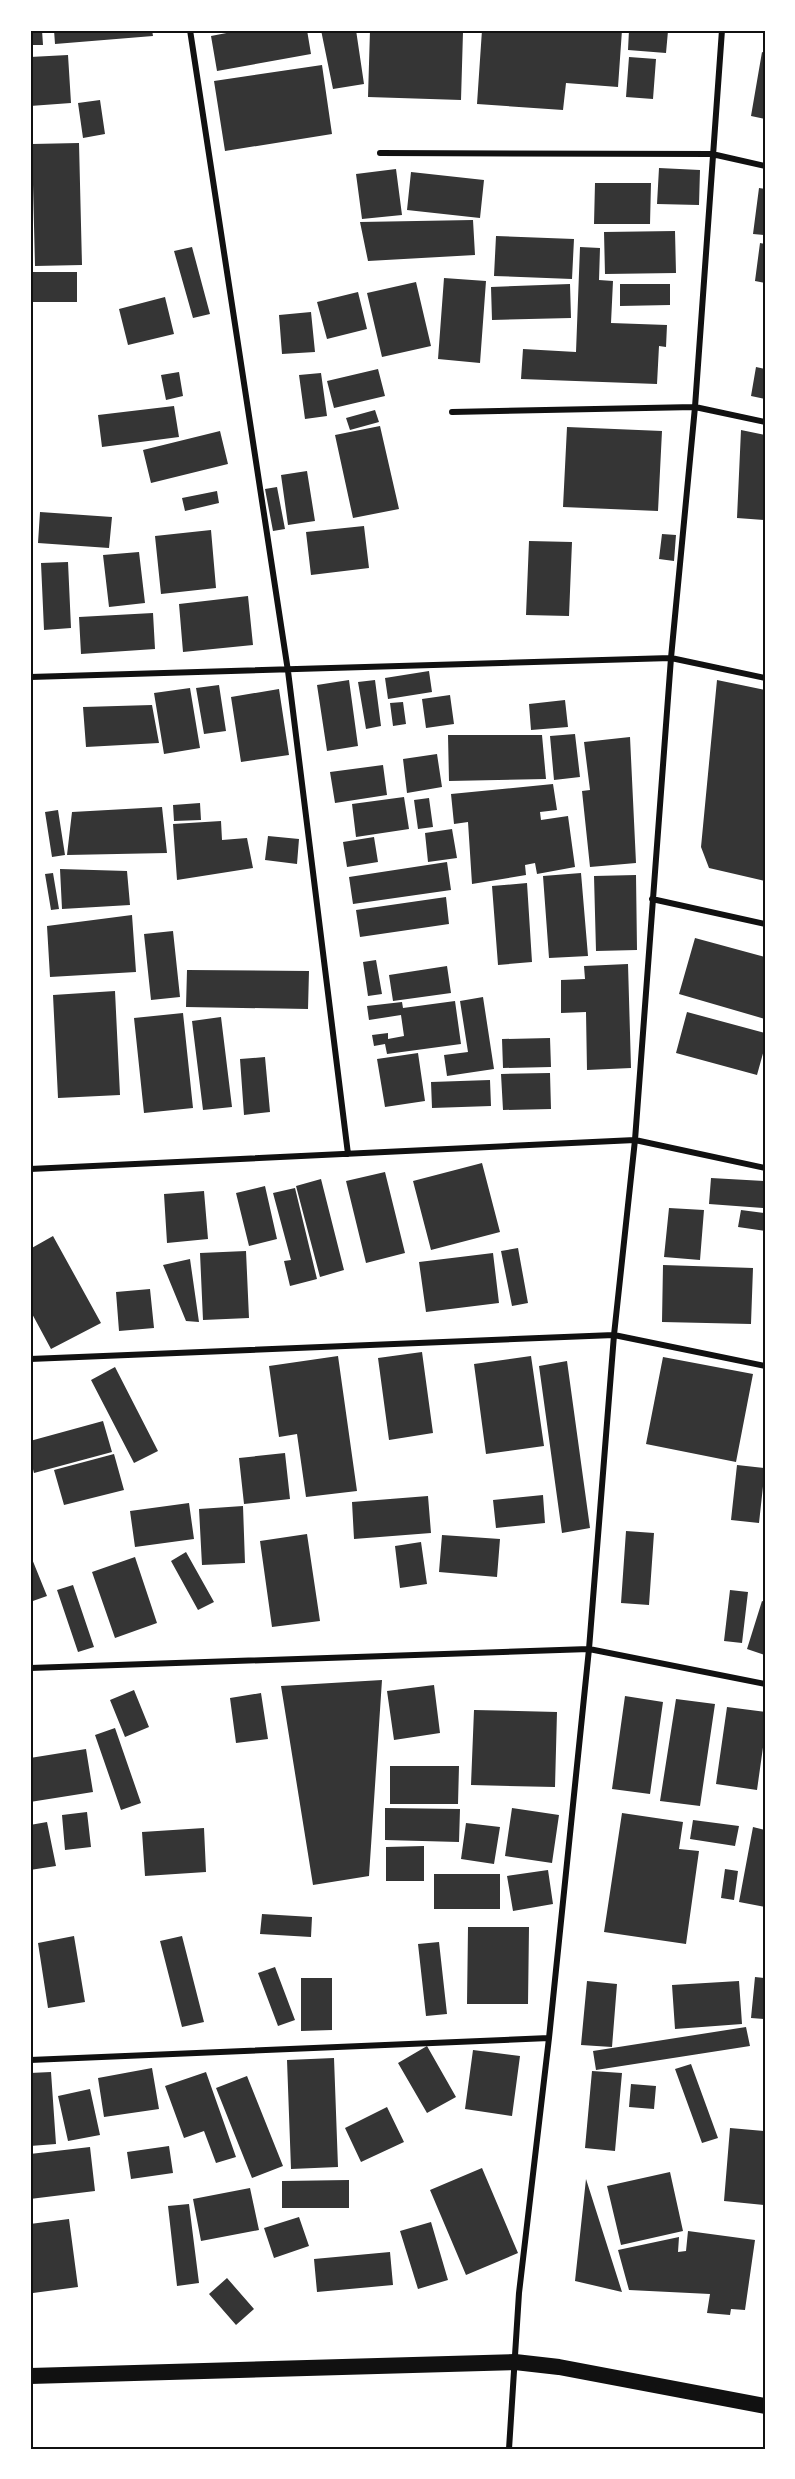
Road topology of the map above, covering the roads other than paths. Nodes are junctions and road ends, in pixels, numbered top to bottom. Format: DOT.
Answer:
graph roads {
  1 [pos="190,30"];
  2 [pos="722,30"];
  3 [pos="380,153"];
  4 [pos="712,154"];
  5 [pos="765,166"];
  6 [pos="695,407"];
  7 [pos="452,412"];
  8 [pos="765,422"];
  9 [pos="671,658"];
  10 [pos="288,670"];
  11 [pos="30,677"];
  12 [pos="765,678"];
  13 [pos="652,899"];
  14 [pos="765,924"];
  15 [pos="635,1140"];
  16 [pos="348,1154"];
  17 [pos="765,1168"];
  18 [pos="30,1169"];
  19 [pos="614,1335"];
  20 [pos="30,1359"];
  21 [pos="765,1366"];
  22 [pos="589,1649"];
  23 [pos="30,1668"];
  24 [pos="765,1684"];
  25 [pos="549,2038"];
  26 [pos="30,2060"];
  27 [pos="515,2362"];
  28 [pos="30,2376"];
  29 [pos="765,2406"];
  30 [pos="509,2449"];
  1 -- 10 [label="street"];
  2 -- 4 [label="street"];
  3 -- 4 [label="street"];
  4 -- 5 [label="street"];
  4 -- 6 [label="street"];
  6 -- 7 [label="street"];
  6 -- 8 [label="street"];
  6 -- 9 [label="street"];
  9 -- 10 [label="street"];
  9 -- 12 [label="street"];
  9 -- 13 [label="street"];
  10 -- 11 [label="street"];
  10 -- 16 [label="street"];
  13 -- 14 [label="street"];
  13 -- 15 [label="street"];
  15 -- 16 [label="street"];
  15 -- 17 [label="street"];
  15 -- 19 [label="street"];
  16 -- 18 [label="street"];
  19 -- 20 [label="street"];
  19 -- 21 [label="street"];
  19 -- 22 [label="street"];
  22 -- 23 [label="street"];
  22 -- 24 [label="street"];
  22 -- 25 [label="street"];
  25 -- 26 [label="street"];
  25 -- 27 [label="street"];
  27 -- 28 [label="highway"];
  27 -- 29 [label="highway"];
  27 -- 30 [label="street"];
}
